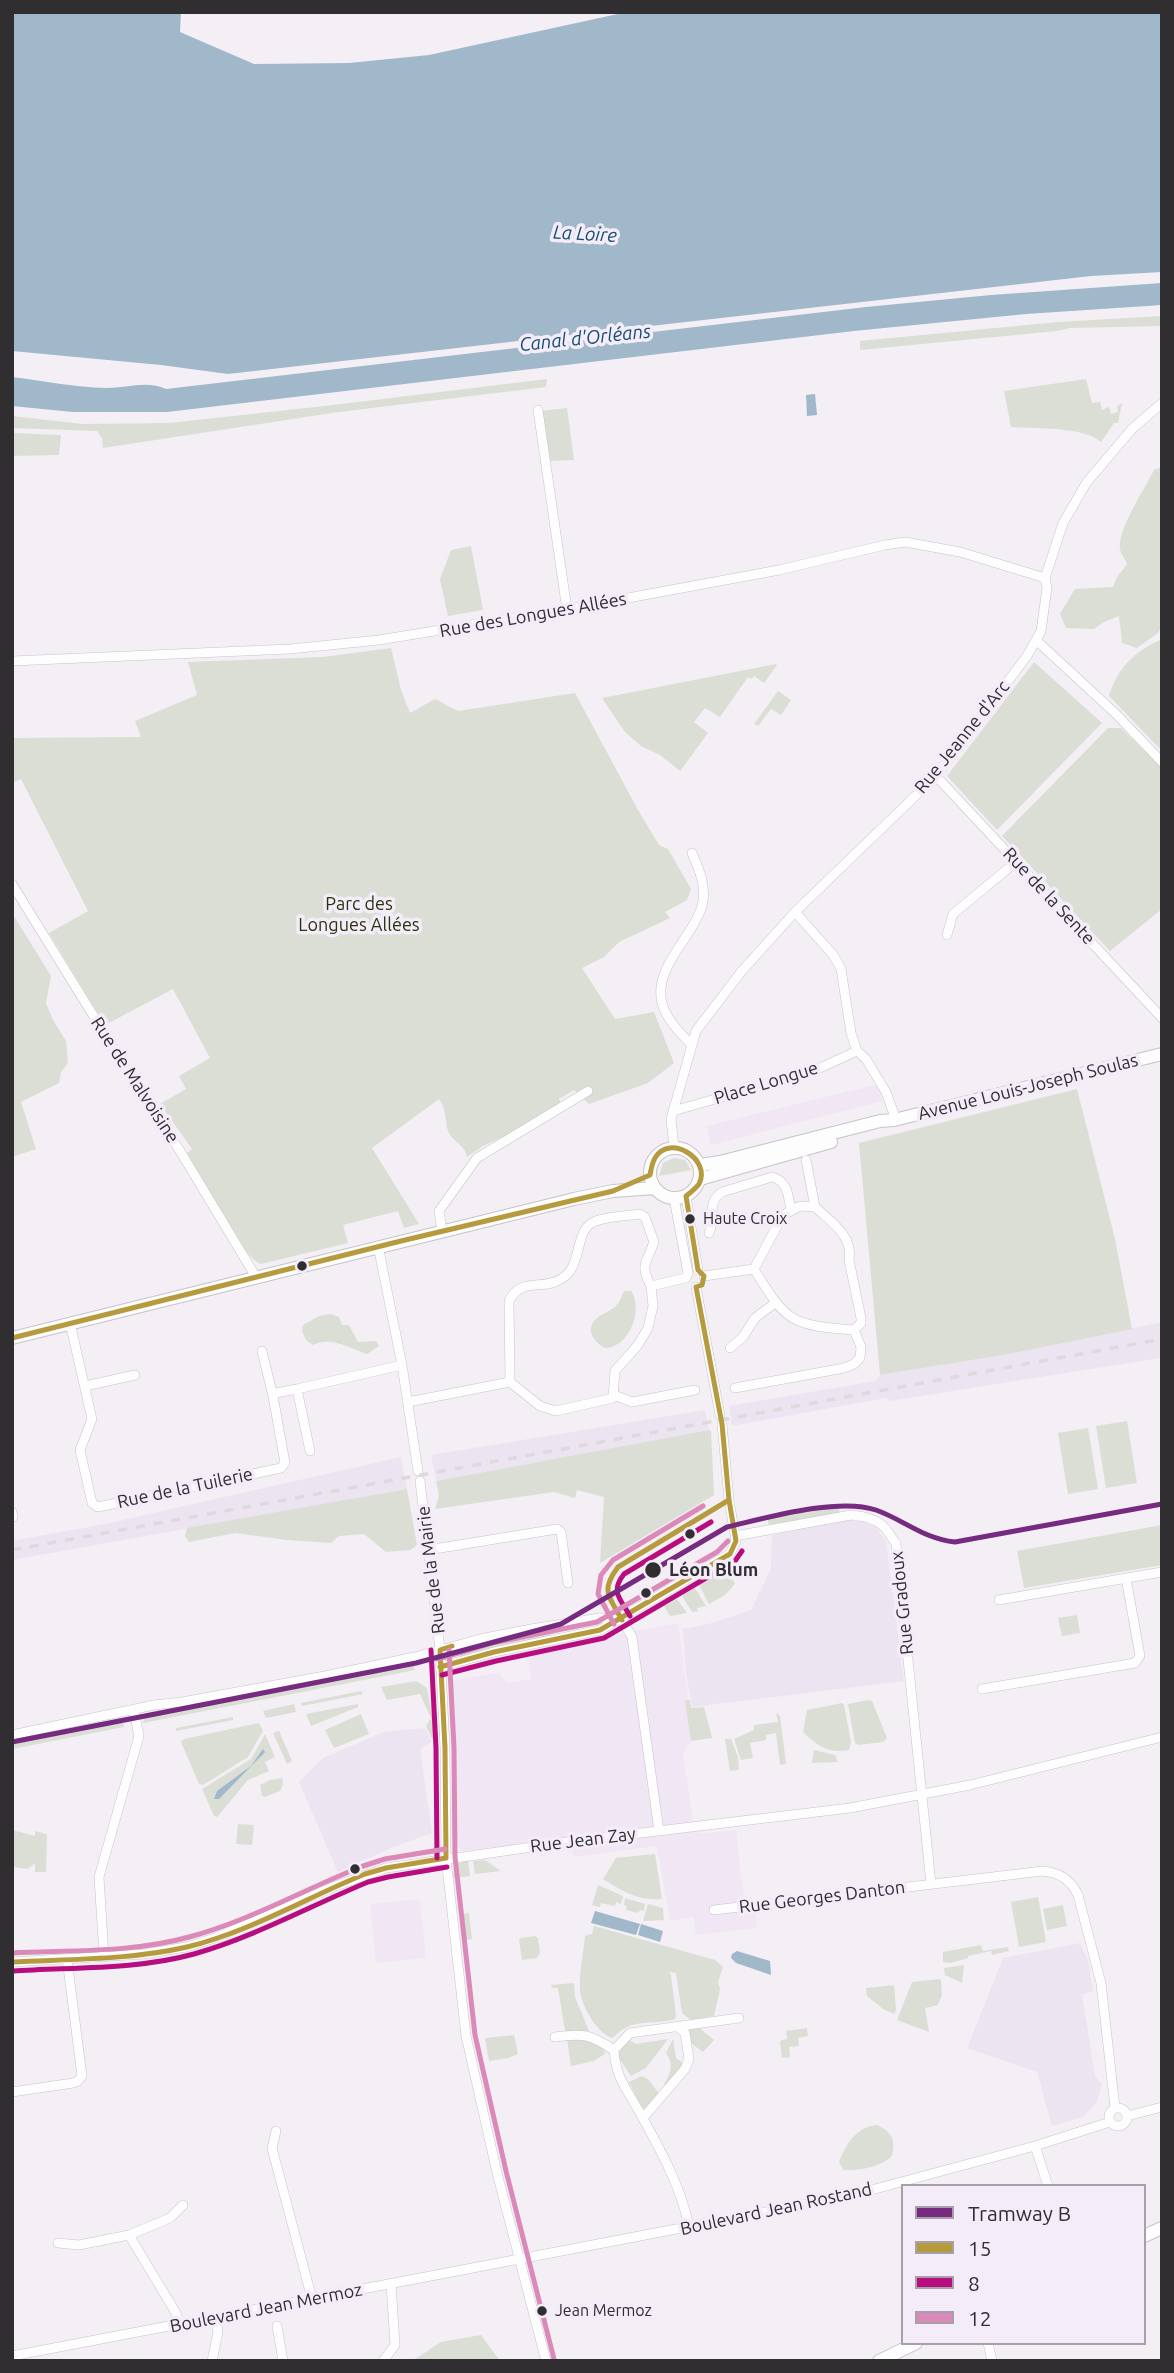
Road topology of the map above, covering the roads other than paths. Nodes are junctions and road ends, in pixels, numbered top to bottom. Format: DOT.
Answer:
graph roads {
  1 [pos="1162,403"];
  2 [pos="538,410"];
  3 [pos="1045,578"];
  4 [pos="567,610"];
  5 [pos="1037,641"];
  6 [pos="12,661"];
  7 [pos="1162,762"];
  8 [pos="936,776"];
  9 [pos="692,853"];
  10 [pos="1017,861"];
  11 [pos="12,884"];
  12 [pos="794,912"];
  13 [pos="947,935"];
  14 [pos="1162,1018"];
  15 [pos="692,1040"];
  16 [pos="857,1051"];
  17 [pos="1162,1054"];
  18 [pos="588,1091"];
  19 [pos="673,1111"];
  20 [pos="895,1120"];
  21 [pos="674,1147"];
  22 [pos="806,1160"];
  23 [pos="699,1165"];
  24 [pos="700,1179"];
  25 [pos="652,1182"];
  26 [pos="680,1197"];
  27 [pos="815,1207"];
  28 [pos="791,1210"];
  29 [pos="442,1231"];
  30 [pos="709,1233"];
  31 [pos="378,1246"];
  32 [pos="754,1269"];
  33 [pos="701,1273"];
  34 [pos="687,1275"];
  35 [pos="256,1277"];
  36 [pos="651,1286"];
  37 [pos="696,1287"];
  38 [pos="775,1303"];
  39 [pos="71,1323"];
  40 [pos="854,1330"];
  41 [pos="12,1338"];
  42 [pos="730,1348"];
  43 [pos="262,1351"];
  44 [pos="402,1365"];
  45 [pos="135,1375"];
  46 [pos="510,1382"];
  47 [pos="85,1386"];
  48 [pos="297,1388"];
  49 [pos="736,1388"];
  50 [pos="695,1390"];
  51 [pos="614,1395"];
  52 [pos="273,1396"];
  53 [pos="408,1402"];
  54 [pos="310,1451"];
  55 [pos="735,1536"];
  56 [pos="428,1550"];
  57 [pos="1162,1572"];
  58 [pos="1126,1578"];
  59 [pos="568,1583"];
  60 [pos="999,1600"];
  61 [pos="622,1619"];
  62 [pos="440,1650"];
  63 [pos="440,1667"];
  64 [pos="982,1689"];
  65 [pos="134,1711"];
  66 [pos="12,1735"];
  67 [pos="1162,1737"];
  68 [pos="922,1795"];
  69 [pos="659,1831"];
  70 [pos="446,1858"];
  71 [pos="930,1884"];
  72 [pos="715,1910"];
  73 [pos="104,1956"];
  74 [pos="67,1958"];
  75 [pos="12,1962"];
  76 [pos="739,2018"];
  77 [pos="678,2027"];
  78 [pos="555,2037"];
  79 [pos="614,2050"];
  80 [pos="12,2092"];
  81 [pos="1162,2106"];
  82 [pos="1115,2108"];
  83 [pos="1127,2116"];
  84 [pos="643,2118"];
  85 [pos="1110,2122"];
  86 [pos="276,2131"];
  87 [pos="1035,2146"];
  88 [pos="1047,2184"];
  89 [pos="183,2205"];
  90 [pos="689,2227"];
  91 [pos="1162,2228"];
  92 [pos="130,2235"];
  93 [pos="1146,2235"];
  94 [pos="58,2243"];
  95 [pos="519,2261"];
  96 [pos="391,2283"];
  97 [pos="312,2299"];
  98 [pos="216,2318"];
  99 [pos="179,2324"];
  100 [pos="276,2326"];
  101 [pos="12,2345"];
  102 [pos="912,2345"];
  103 [pos="16,2357"];
  104 [pos="212,2361"];
  105 [pos="283,2361"];
  106 [pos="383,2361"];
  107 [pos="546,2361"];
  108 [pos="879,2361"];
  1 -- 3 [label="street, Rue Jeanne d'Arc"];
  2 -- 4 [label="street"];
  3 -- 4 [label="street, Rue des Longues Allées"];
  3 -- 5 [label="street, Rue Jeanne d'Arc"];
  4 -- 6 [label="street, Rue des Longues Allées"];
  5 -- 7 [label="street"];
  5 -- 8 [label="street, Rue Jeanne d'Arc"];
  8 -- 10 [label="street, Rue de la Sente"];
  8 -- 12 [label="street, Rue Jeanne d'Arc"];
  9 -- 15 [label="street"];
  10 -- 13 [label="street"];
  10 -- 14 [label="street, Rue de la Sente"];
  11 -- 35 [label="street, Rue de Malvoisine"];
  12 -- 15 [label="street, Rue Jeanne d'Arc"];
  12 -- 16 [label="street"];
  15 -- 19 [label="street"];
  16 -- 19 [label="street, Place Longue"];
  16 -- 20 [label="street"];
  17 -- 20 [label="main road, Avenue Louis-Joseph Soulas"];
  18 -- 29 [label="street"];
  19 -- 21 [label="street"];
  20 -- 23 [label="main road"];
  20 -- 24 [label="main road"];
  21 -- 23 [label="main road"];
  21 -- 25 [label="main road"];
  22 -- 27 [label="street"];
  23 -- 24 [label="main road"];
  24 -- 26 [label="main road"];
  25 -- 26 [label="main road"];
  25 -- 29 [label="main road"];
  26 -- 33 [label="street"];
  26 -- 34 [label="street"];
  27 -- 28 [label="street"];
  27 -- 40 [label="street"];
  28 -- 30 [label="street"];
  28 -- 32 [label="street"];
  29 -- 31 [label="main road"];
  31 -- 35 [label="main road"];
  31 -- 44 [label="street, Rue de la Mairie"];
  32 -- 33 [label="street"];
  32 -- 38 [label="street"];
  33 -- 34 [label="street"];
  33 -- 37 [label="street"];
  34 -- 36 [label="street"];
  34 -- 37 [label="street"];
  35 -- 39 [label="main road"];
  36 -- 46 [label="street"];
  36 -- 51 [label="street"];
  37 -- 55 [label="street"];
  38 -- 40 [label="street"];
  38 -- 42 [label="street"];
  39 -- 41 [label="main road"];
  39 -- 47 [label="street, Rue de la Tuilerie"];
  40 -- 49 [label="street"];
  43 -- 52 [label="street"];
  44 -- 48 [label="street"];
  44 -- 53 [label="street, Rue de la Mairie"];
  45 -- 47 [label="street"];
  46 -- 51 [label="street"];
  46 -- 53 [label="street"];
  47 -- 52 [label="street, Rue de la Tuilerie"];
  48 -- 52 [label="street"];
  48 -- 54 [label="street"];
  50 -- 51 [label="street"];
  53 -- 56 [label="street, Rue de la Mairie"];
  55 -- 61 [label="street"];
  55 -- 68 [label="street, Rue Gradoux"];
  56 -- 59 [label="street"];
  56 -- 62 [label="street, Rue de la Mairie"];
  57 -- 58 [label="street"];
  58 -- 60 [label="street"];
  58 -- 64 [label="street"];
  61 -- 62 [label="street"];
  61 -- 63 [label="street"];
  61 -- 69 [label="street"];
  62 -- 63 [label="street, Rue de la Mairie"];
  62 -- 65 [label="street"];
  63 -- 70 [label="street, Rue de la Mairie"];
  65 -- 66 [label="street"];
  65 -- 73 [label="street"];
  67 -- 68 [label="street, Rue Jean Zay"];
  68 -- 69 [label="street, Rue Jean Zay"];
  68 -- 71 [label="street, Rue Gradoux"];
  69 -- 70 [label="street, Rue Jean Zay"];
  70 -- 73 [label="street, Rue Jean Zay"];
  70 -- 95 [label="street, Rue de la Mairie"];
  71 -- 72 [label="street, Rue Georges Danton"];
  71 -- 82 [label="street, Rue Georges Danton"];
  73 -- 74 [label="street, Rue Jean Zay"];
  74 -- 75 [label="street, Rue Jean Zay"];
  74 -- 80 [label="street"];
  76 -- 77 [label="street"];
  77 -- 79 [label="street"];
  77 -- 84 [label="street"];
  78 -- 79 [label="street"];
  79 -- 84 [label="street"];
  81 -- 83 [label="street"];
  82 -- 83 [label="street"];
  82 -- 85 [label="street"];
  83 -- 85 [label="street"];
  84 -- 90 [label="street"];
  85 -- 87 [label="street, Boulevard Jean Rostand"];
  86 -- 97 [label="street"];
  87 -- 88 [label="street"];
  87 -- 90 [label="street, Boulevard Jean Rostand"];
  89 -- 92 [label="street"];
  90 -- 95 [label="street, Boulevard Jean Rostand"];
  91 -- 93 [label="main road"];
  92 -- 94 [label="street"];
  92 -- 99 [label="street"];
  95 -- 96 [label="street, Boulevard Jean Mermoz"];
  95 -- 107 [label="street, Rue de la Mairie"];
  96 -- 97 [label="street, Boulevard Jean Mermoz"];
  96 -- 106 [label="street"];
  97 -- 98 [label="street, Boulevard Jean Mermoz"];
  98 -- 99 [label="street, Boulevard Jean Mermoz"];
  98 -- 104 [label="street"];
  99 -- 103 [label="street, Boulevard Jean Mermoz"];
  100 -- 105 [label="street"];
  101 -- 103 [label="street"];
  102 -- 108 [label="main road"];
}
